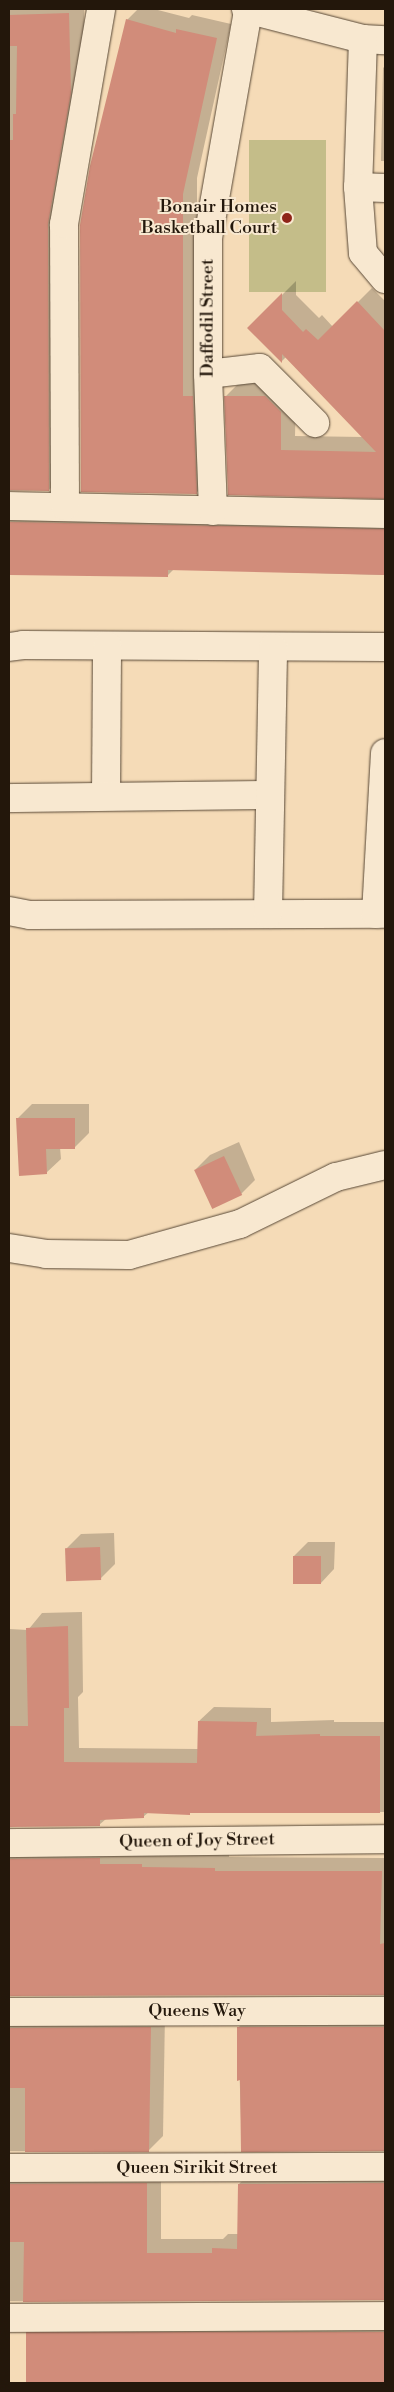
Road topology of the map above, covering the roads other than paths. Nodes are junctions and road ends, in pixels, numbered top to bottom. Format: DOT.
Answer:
graph roads {
  1 [pos="101,9"];
  2 [pos="247,9"];
  3 [pos="374,39"];
  4 [pos="358,187"];
  5 [pos="385,188"];
  6 [pos="385,279"];
  7 [pos="208,374"];
  8 [pos="315,423"];
  9 [pos="9,506"];
  10 [pos="65,506"];
  11 [pos="213,511"];
  12 [pos="384,514"];
  13 [pos="107,646"];
  14 [pos="9,647"];
  15 [pos="385,647"];
  16 [pos="273,648"];
  17 [pos="385,753"];
  18 [pos="270,795"];
  19 [pos="106,796"];
  20 [pos="9,798"];
  21 [pos="9,910"];
  22 [pos="268,914"];
  23 [pos="381,914"];
  24 [pos="385,1165"];
  25 [pos="9,1248"];
  26 [pos="385,1839"];
  27 [pos="9,1843"];
  28 [pos="385,2011"];
  29 [pos="9,2012"];
  30 [pos="9,2168"];
  31 [pos="385,2168"];
  32 [pos="385,2316"];
  33 [pos="9,2318"];
  1 -- 10 [label="street"];
  2 -- 3 [label="street"];
  2 -- 7 [label="street, Daffodil Street"];
  3 -- 4 [label="street"];
  4 -- 5 [label="street"];
  4 -- 6 [label="street"];
  7 -- 8 [label="street"];
  7 -- 11 [label="street, Daffodil Street"];
  9 -- 10 [label="street"];
  10 -- 11 [label="street"];
  11 -- 12 [label="street"];
  13 -- 14 [label="street"];
  13 -- 16 [label="street"];
  13 -- 19 [label="street"];
  15 -- 16 [label="street"];
  16 -- 18 [label="street"];
  17 -- 23 [label="street"];
  18 -- 19 [label="street"];
  18 -- 22 [label="street"];
  19 -- 20 [label="street"];
  21 -- 22 [label="street"];
  22 -- 23 [label="street"];
  24 -- 25 [label="street"];
  26 -- 27 [label="street, Queen of Joy Street"];
  28 -- 29 [label="street, Queens Way"];
  30 -- 31 [label="street, Queen Sirikit Street"];
  32 -- 33 [label="street"];
}
